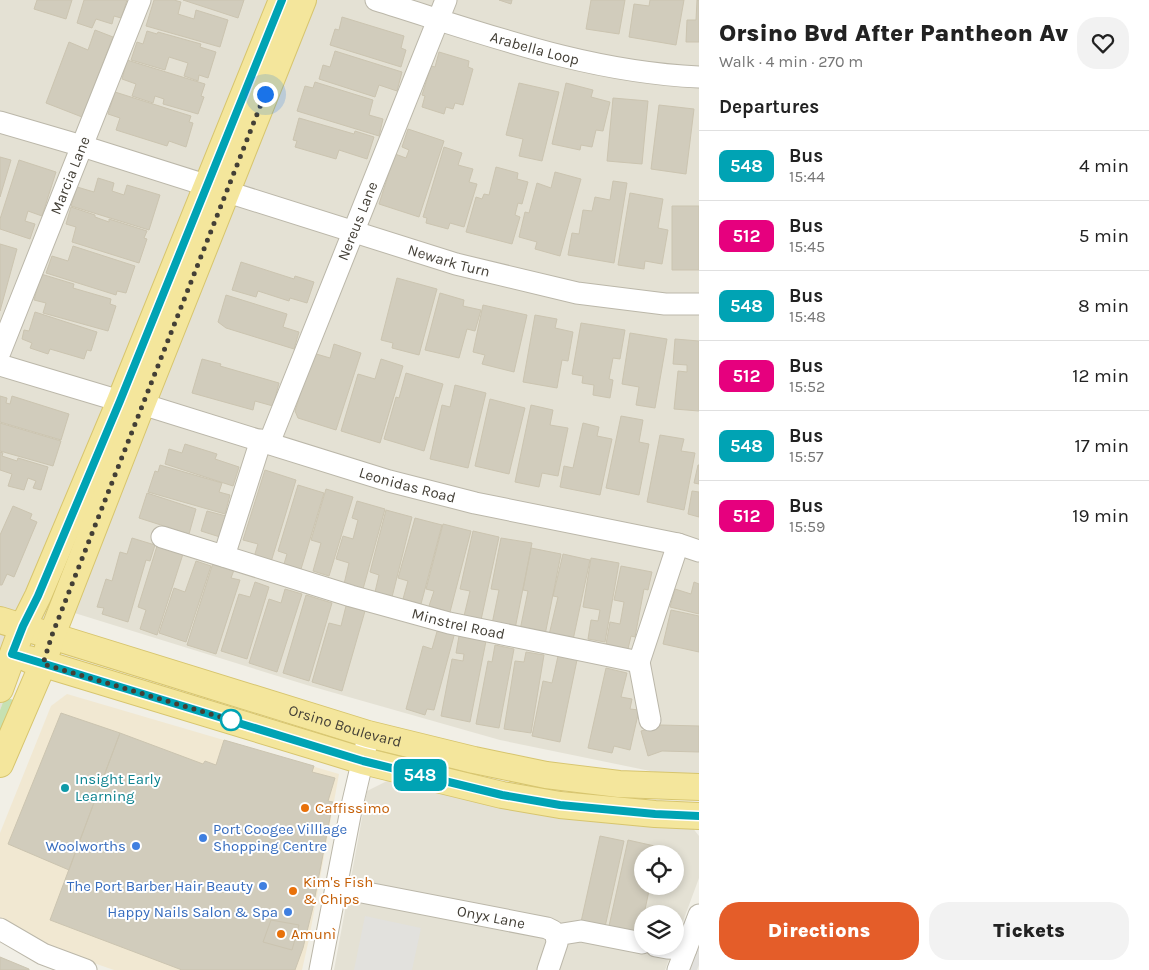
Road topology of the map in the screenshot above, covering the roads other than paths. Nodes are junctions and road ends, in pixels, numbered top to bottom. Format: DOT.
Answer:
graph roads {
  1 [pos="140,0"];
  2 [pos="282,0"];
  3 [pos="303,0"];
  4 [pos="376,0"];
  5 [pos="442,10"];
  6 [pos="699,77"];
  7 [pos="0,122"];
  8 [pos="82,146"];
  9 [pos="217,188"];
  10 [pos="354,231"];
  11 [pos="699,304"];
  12 [pos="0,352"];
  13 [pos="0,365"];
  14 [pos="131,403"];
  15 [pos="265,441"];
  16 [pos="162,537"];
  17 [pos="678,544"];
  18 [pos="699,551"];
  19 [pos="224,556"];
  20 [pos="11,623"];
  21 [pos="52,635"];
  22 [pos="6,652"];
  23 [pos="639,662"];
  24 [pos="43,664"];
  25 [pos="0,689"];
  26 [pos="650,720"];
  27 [pos="368,734"];
  28 [pos="363,761"];
  29 [pos="0,764"];
  30 [pos="699,786"];
  31 [pos="699,816"];
  32 [pos="336,887"];
  33 [pos="699,915"];
  34 [pos="0,929"];
  35 [pos="556,935"];
  36 [pos="634,942"];
  37 [pos="686,949"];
  38 [pos="86,970"];
  39 [pos="320,970"];
  40 [pos="548,970"];
  41 [pos="678,970"];
  1 -- 8 [label="street, Marcia Lane"];
  2 -- 9 [label="main road"];
  3 -- 9 [label="main road"];
  4 -- 5 [label="street, Arabella Loop"];
  5 -- 6 [label="street, Arabella Loop"];
  5 -- 10 [label="street, Nereus Lane"];
  7 -- 8 [label="street, Newark Turn"];
  8 -- 9 [label="street, Newark Turn"];
  8 -- 12 [label="street, Marcia Lane"];
  9 -- 10 [label="street, Newark Turn"];
  9 -- 14 [label="main road"];
  10 -- 11 [label="street, Newark Turn"];
  10 -- 15 [label="street, Nereus Lane"];
  13 -- 14 [label="street, Leonidas Road"];
  14 -- 15 [label="street, Leonidas Road"];
  14 -- 20 [label="main road"];
  14 -- 21 [label="main road"];
  15 -- 17 [label="street, Leonidas Road"];
  15 -- 19 [label="street, Nereus Lane"];
  16 -- 19 [label="street, Minstrel Road"];
  17 -- 18 [label="street, Leonidas Road"];
  17 -- 23 [label="street"];
  19 -- 23 [label="street, Minstrel Road"];
  20 -- 21 [label="main road, Orsino Boulevard"];
  20 -- 22 [label="main road"];
  21 -- 24 [label="main road"];
  21 -- 27 [label="main road, Orsino Boulevard"];
  22 -- 24 [label="main road, Orsino Boulevard"];
  22 -- 25 [label="main road"];
  23 -- 26 [label="street"];
  24 -- 28 [label="main road, Orsino Boulevard"];
  24 -- 29 [label="main road"];
  27 -- 28 [label="street"];
  27 -- 30 [label="main road, Orsino Boulevard"];
  28 -- 31 [label="main road, Orsino Boulevard"];
  28 -- 32 [label="street"];
  32 -- 35 [label="street, Onyx Lane"];
  32 -- 39 [label="street"];
  33 -- 37 [label="street"];
  34 -- 38 [label="street"];
  35 -- 36 [label="street"];
  35 -- 40 [label="street"];
  37 -- 41 [label="street"];
}
